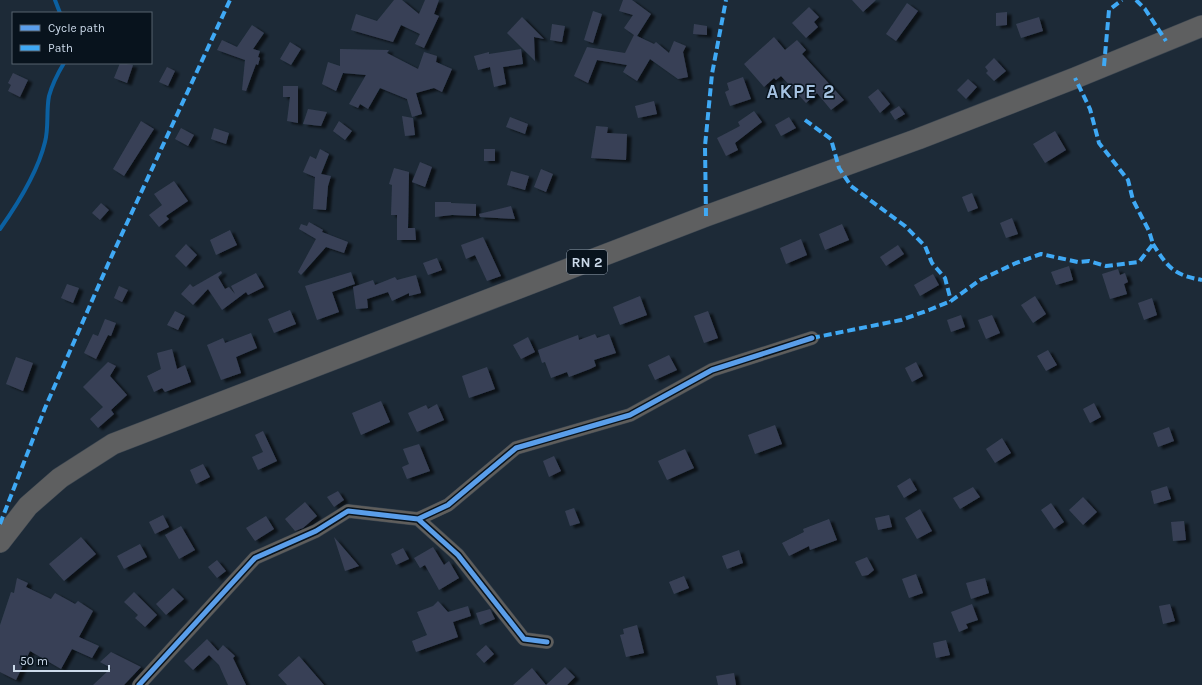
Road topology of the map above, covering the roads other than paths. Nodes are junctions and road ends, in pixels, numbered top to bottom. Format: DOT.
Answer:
graph roads {
  1 [pos="1202,26"];
  2 [pos="812,338"];
  3 [pos="418,519"];
  4 [pos="0,542"];
  5 [pos="547,642"];
  6 [pos="139,685"];
  1 -- 4 [label="main road, RN 2"];
  2 -- 3 [label="street"];
  3 -- 5 [label="street"];
  3 -- 6 [label="street"];
}
